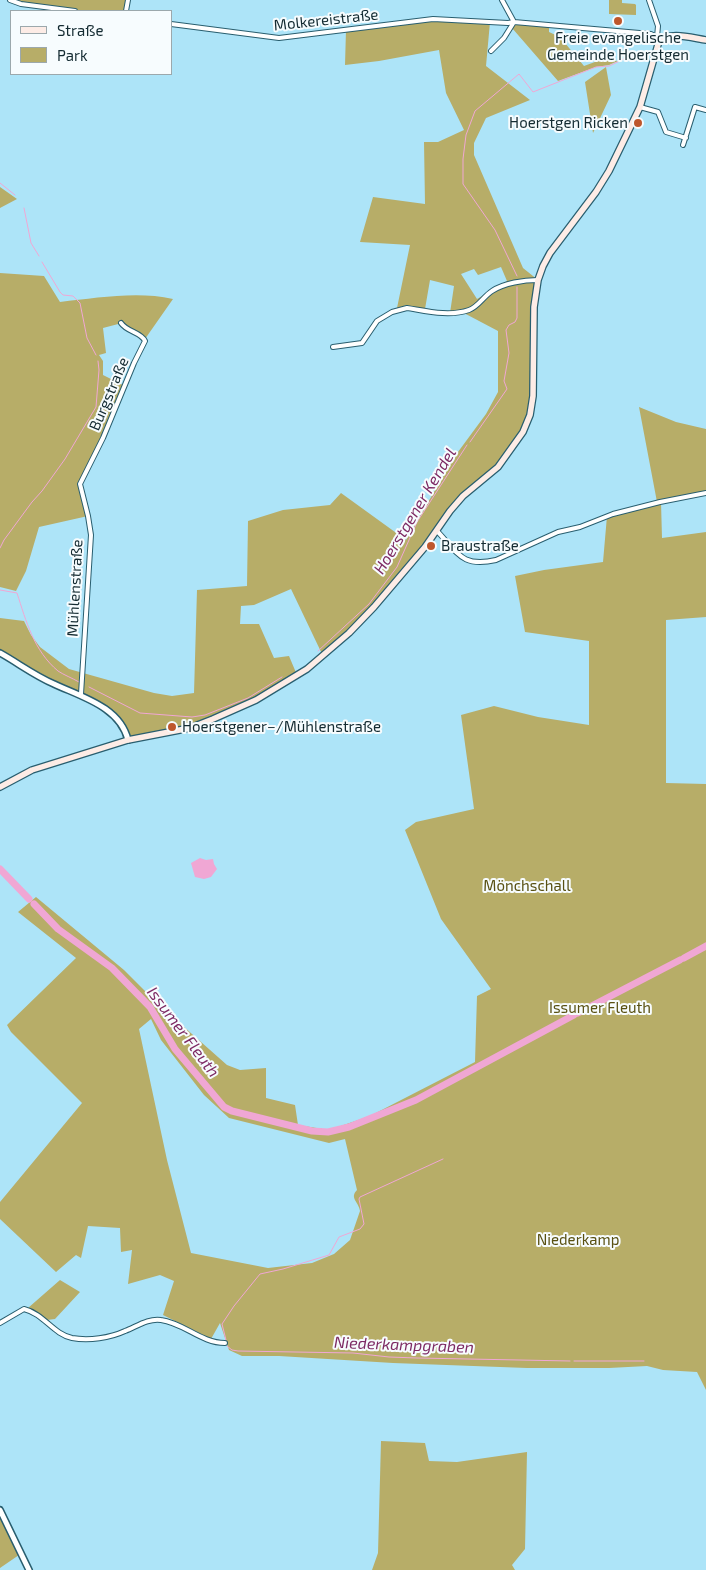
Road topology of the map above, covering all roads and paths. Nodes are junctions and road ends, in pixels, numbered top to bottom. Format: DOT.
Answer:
graph roads {
  1 [pos="10,0"];
  2 [pos="502,0"];
  3 [pos="649,0"];
  4 [pos="68,10"];
  5 [pos="514,22"];
  6 [pos="172,24"];
  7 [pos="659,38"];
  8 [pos="706,40"];
  9 [pos="491,52"];
  10 [pos="640,107"];
  11 [pos="706,110"];
  12 [pos="686,138"];
  13 [pos="684,145"];
  14 [pos="538,280"];
  15 [pos="121,323"];
  16 [pos="333,347"];
  17 [pos="80,484"];
  18 [pos="706,493"];
  19 [pos="437,531"];
  20 [pos="0,653"];
  21 [pos="81,694"];
  22 [pos="128,740"];
  23 [pos="0,787"];
  24 [pos="0,1323"];
  25 [pos="225,1343"];
  26 [pos="0,1510"];
  27 [pos="29,1570"];
  1 -- 4 [label="street"];
  2 -- 5 [label="street"];
  3 -- 7 [label="street"];
  5 -- 6 [label="street, Molkereistraße"];
  5 -- 7 [label="street, Molkereistraße"];
  5 -- 9 [label="street"];
  7 -- 8 [label="main road"];
  7 -- 10 [label="main road"];
  10 -- 12 [label="street"];
  10 -- 14 [label="main road"];
  11 -- 12 [label="street"];
  12 -- 13 [label="street"];
  14 -- 16 [label="street"];
  14 -- 19 [label="main road"];
  15 -- 17 [label="street, Burgstraße"];
  17 -- 21 [label="street, Mühlenstraße"];
  18 -- 19 [label="street"];
  19 -- 22 [label="main road"];
  20 -- 21 [label="street"];
  21 -- 22 [label="street"];
  22 -- 23 [label="main road"];
  24 -- 25 [label="street"];
  26 -- 27 [label="street"];
}
